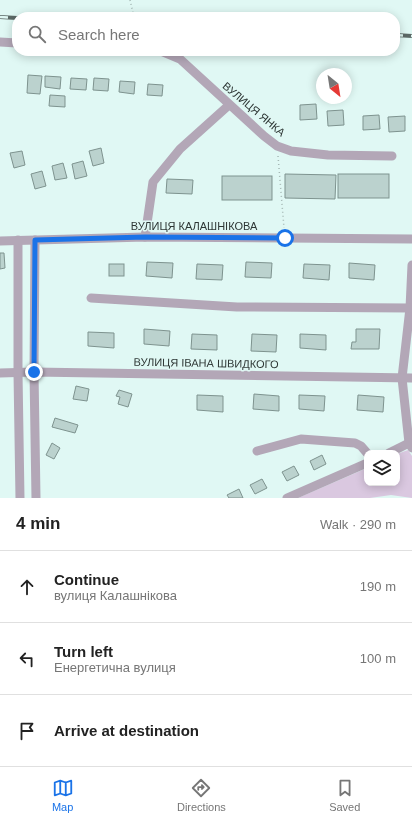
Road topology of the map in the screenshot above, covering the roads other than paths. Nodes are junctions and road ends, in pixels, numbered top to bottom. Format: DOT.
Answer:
graph roads {
  1 [pos="0,42"];
  2 [pos="12,43"];
  3 [pos="172,56"];
  4 [pos="229,105"];
  5 [pos="392,156"];
  6 [pos="145,237"];
  7 [pos="412,239"];
  8 [pos="18,240"];
  9 [pos="35,240"];
  10 [pos="0,241"];
  11 [pos="412,265"];
  12 [pos="91,298"];
  13 [pos="410,308"];
  14 [pos="34,372"];
  15 [pos="0,373"];
  16 [pos="18,373"];
  17 [pos="402,378"];
  18 [pos="412,378"];
  19 [pos="410,445"];
  20 [pos="364,450"];
  21 [pos="397,450"];
  22 [pos="257,451"];
  23 [pos="364,464"];
  24 [pos="20,498"];
  25 [pos="36,498"];
  26 [pos="287,498"];
  1 -- 2 [label="street"];
  3 -- 4 [label="street, ВУЛИЦЯ ЯНКА"];
  4 -- 5 [label="street, ВУЛИЦЯ ЯНКА"];
  4 -- 6 [label="street"];
  6 -- 7 [label="street, ВУЛИЦЯ КАЛАШНІКОВА"];
  6 -- 9 [label="street, ВУЛИЦЯ КАЛАШНІКОВА"];
  8 -- 9 [label="street, ВУЛИЦЯ КАЛАШНІКОВА"];
  8 -- 10 [label="street, ВУЛИЦЯ КАЛАШНІКОВА"];
  8 -- 16 [label="street"];
  9 -- 14 [label="street"];
  11 -- 13 [label="street"];
  12 -- 13 [label="street"];
  13 -- 17 [label="street"];
  14 -- 16 [label="street, ВУЛИЦЯ ІВАНА ШВИДКОГО"];
  14 -- 17 [label="street, ВУЛИЦЯ ІВАНА ШВИДКОГО"];
  14 -- 25 [label="street"];
  15 -- 16 [label="street, ВУЛИЦЯ ІВАНА ШВИДКОГО"];
  16 -- 24 [label="street"];
  17 -- 18 [label="street, ВУЛИЦЯ ІВАНА ШВИДКОГО"];
  17 -- 19 [label="street"];
  19 -- 21 [label="street"];
  20 -- 22 [label="street"];
  23 -- 26 [label="street"];
}
